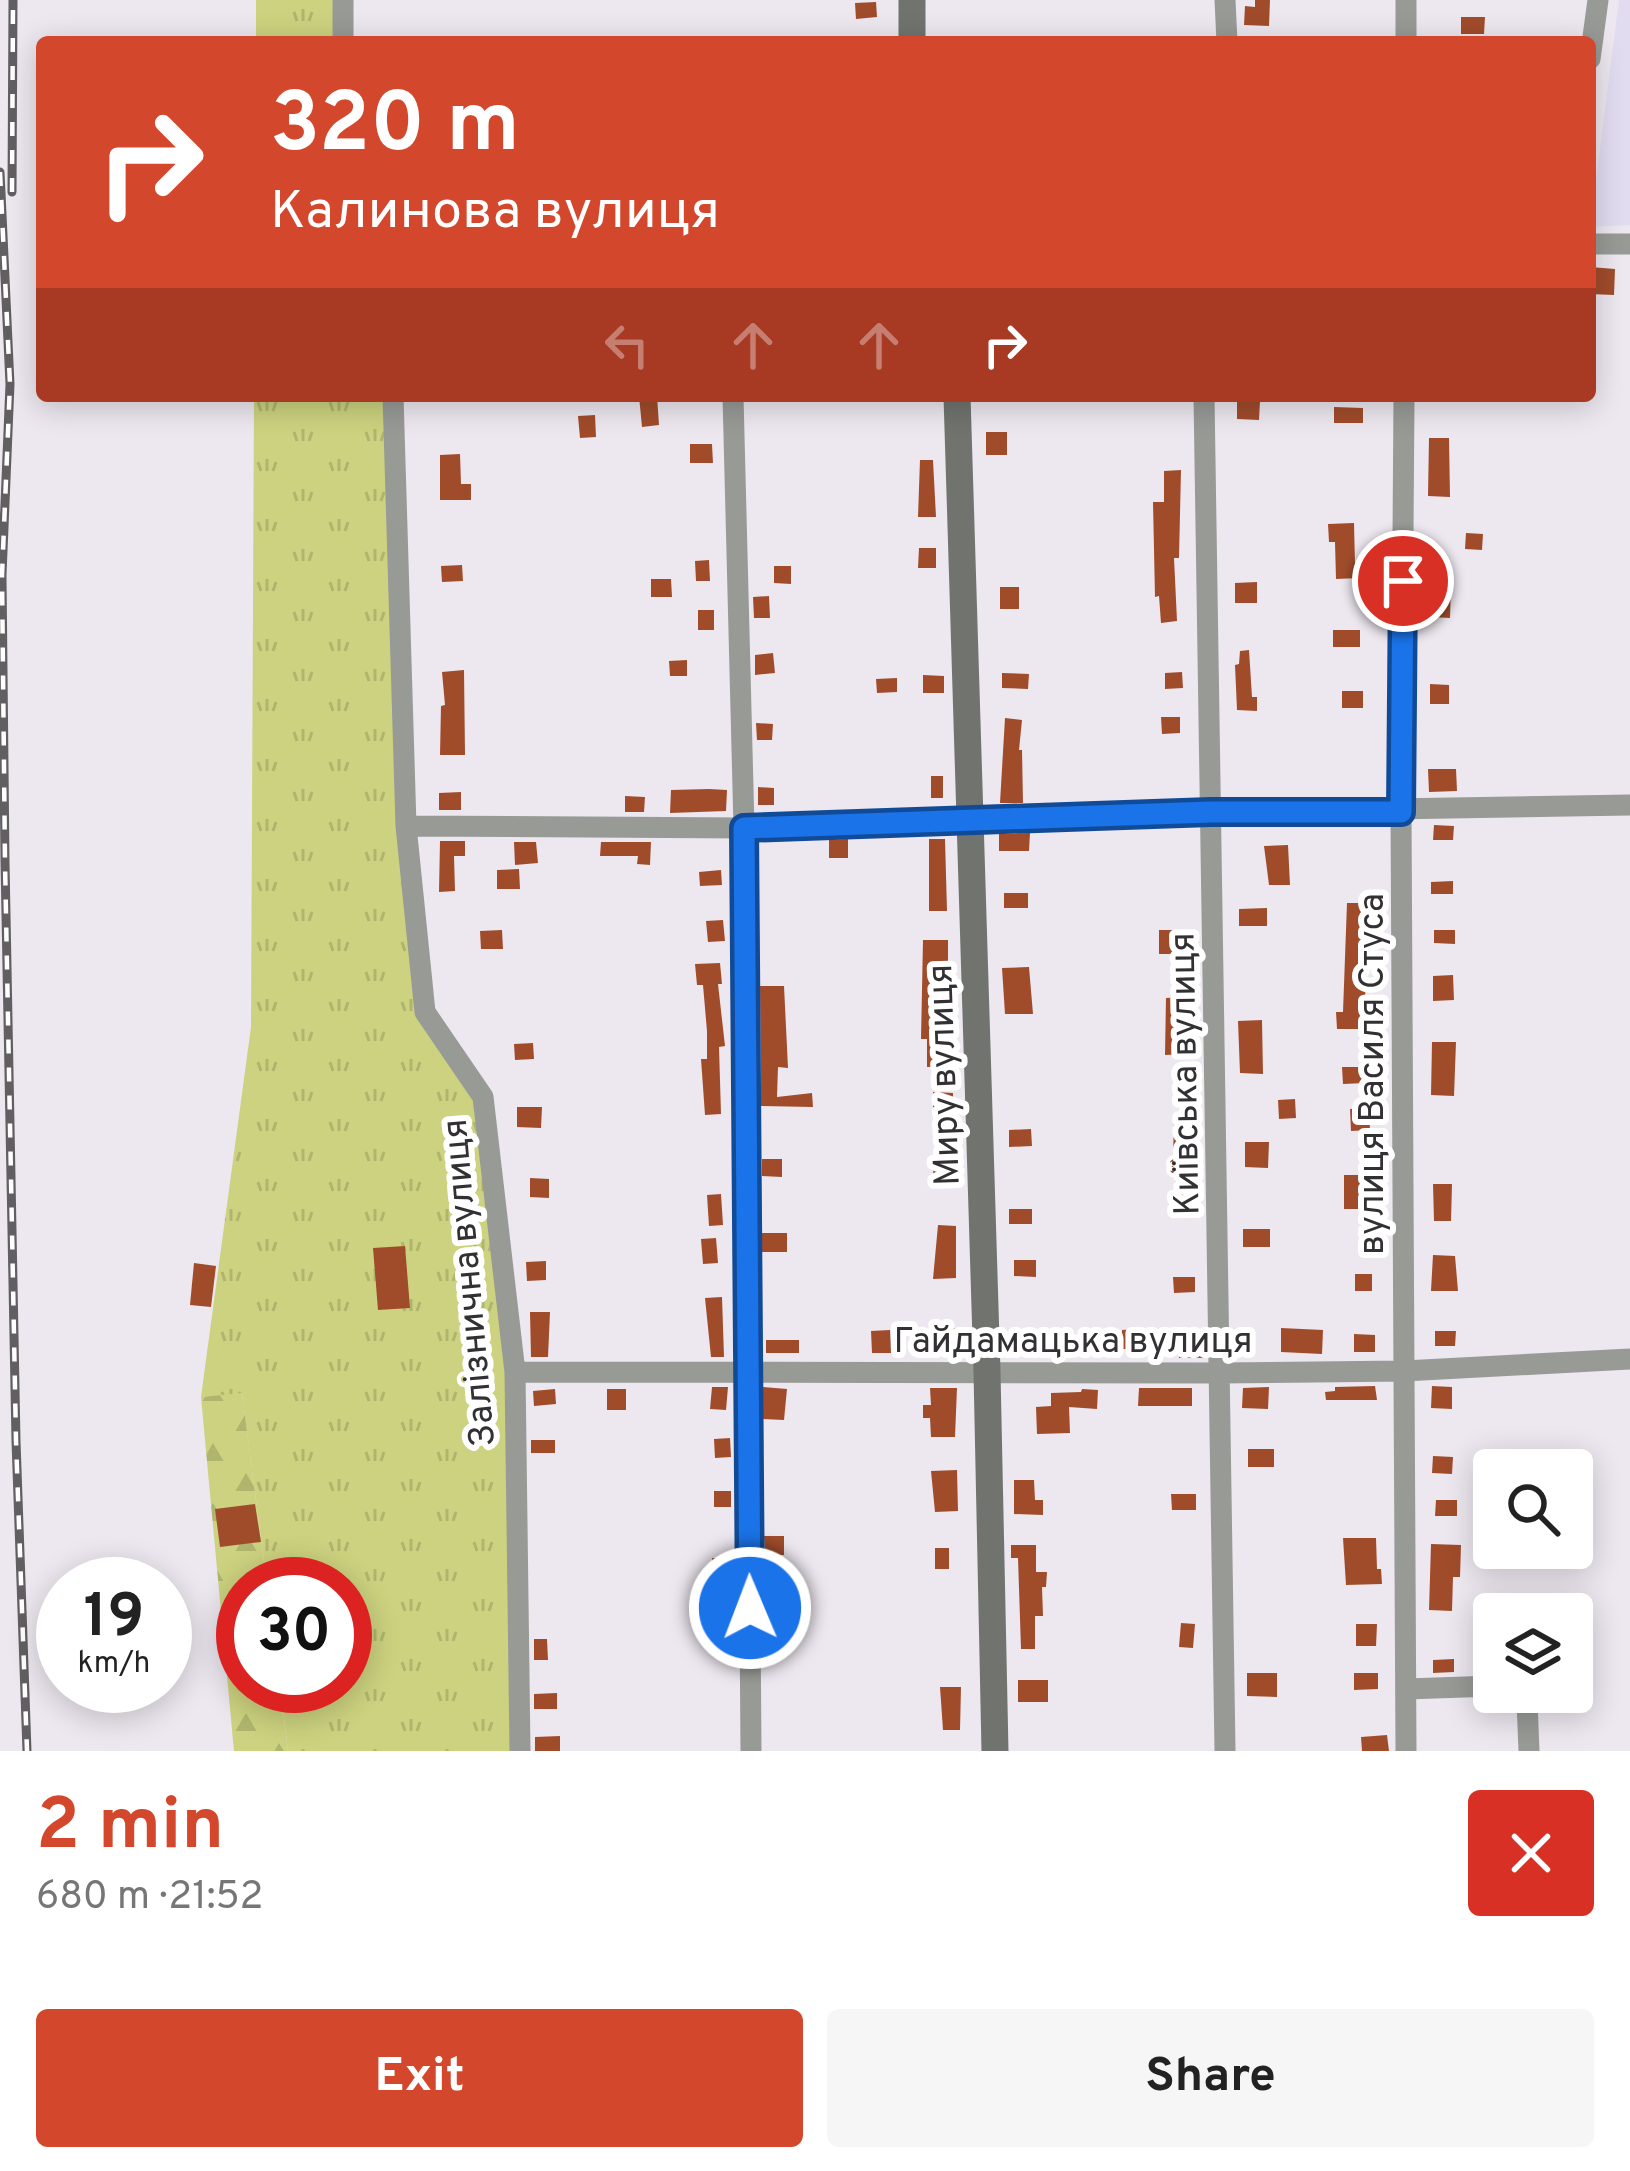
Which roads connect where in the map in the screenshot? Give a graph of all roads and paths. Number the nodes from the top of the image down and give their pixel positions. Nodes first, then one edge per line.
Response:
1 (343, 0) edge
2 (911, 0) edge
3 (1226, 0) edge
4 (1406, 0) edge
5 (1598, 0) edge
6 (343, 36) edge
7 (912, 36) edge
8 (1227, 36) edge
9 (1406, 36) edge
10 (1593, 36) edge
11 (1596, 244) edge
12 (1630, 244) edge
13 (393, 402) edge
14 (733, 402) edge
15 (956, 402) edge
16 (1204, 402) edge
17 (1404, 402) edge
18 (1630, 805) edge
19 (1211, 812) junction
20 (1401, 812) junction
21 (970, 822) junction
22 (406, 826) junction
23 (744, 828) junction
24 (1630, 1359) edge
25 (748, 1371) junction
26 (1404, 1371) junction
27 (515, 1372) junction
28 (987, 1372) junction
29 (1221, 1373) junction
30 (1473, 1687) edge
31 (1406, 1689) junction
32 (1527, 1713) edge
33 (520, 1751) edge
34 (751, 1751) edge
35 (995, 1751) edge
36 (1225, 1751) edge
37 (1406, 1751) edge
38 (1529, 1751) edge

1 - 6 street
2 - 7 main road
3 - 8 street
4 - 9 street
5 - 10 street
11 - 12 street
13 - 22 street, Залізнична вулиця
14 - 23 street
15 - 21 main road, Миру вулиця
16 - 19 street, Київська вулиця
17 - 20 street, вулиця Василя Стуса
18 - 20 street
19 - 20 street
19 - 21 street
19 - 29 street, Київська вулиця
20 - 26 street, вулиця Василя Стуса
21 - 23 street
21 - 28 main road, Миру вулиця
22 - 23 street
22 - 27 street, Залізнична вулиця
23 - 25 street
24 - 26 street, Гайдамацька вулиця
25 - 27 street, Гайдамацька вулиця
25 - 28 street, Гайдамацька вулиця
25 - 34 street
26 - 29 street, Гайдамацька вулиця
26 - 31 street, вулиця Василя Стуса
27 - 33 street, Залізнична вулиця
28 - 29 street, Гайдамацька вулиця
28 - 35 main road, Миру вулиця
29 - 36 street, Київська вулиця
30 - 31 street
31 - 37 street, вулиця Василя Стуса
32 - 38 street

